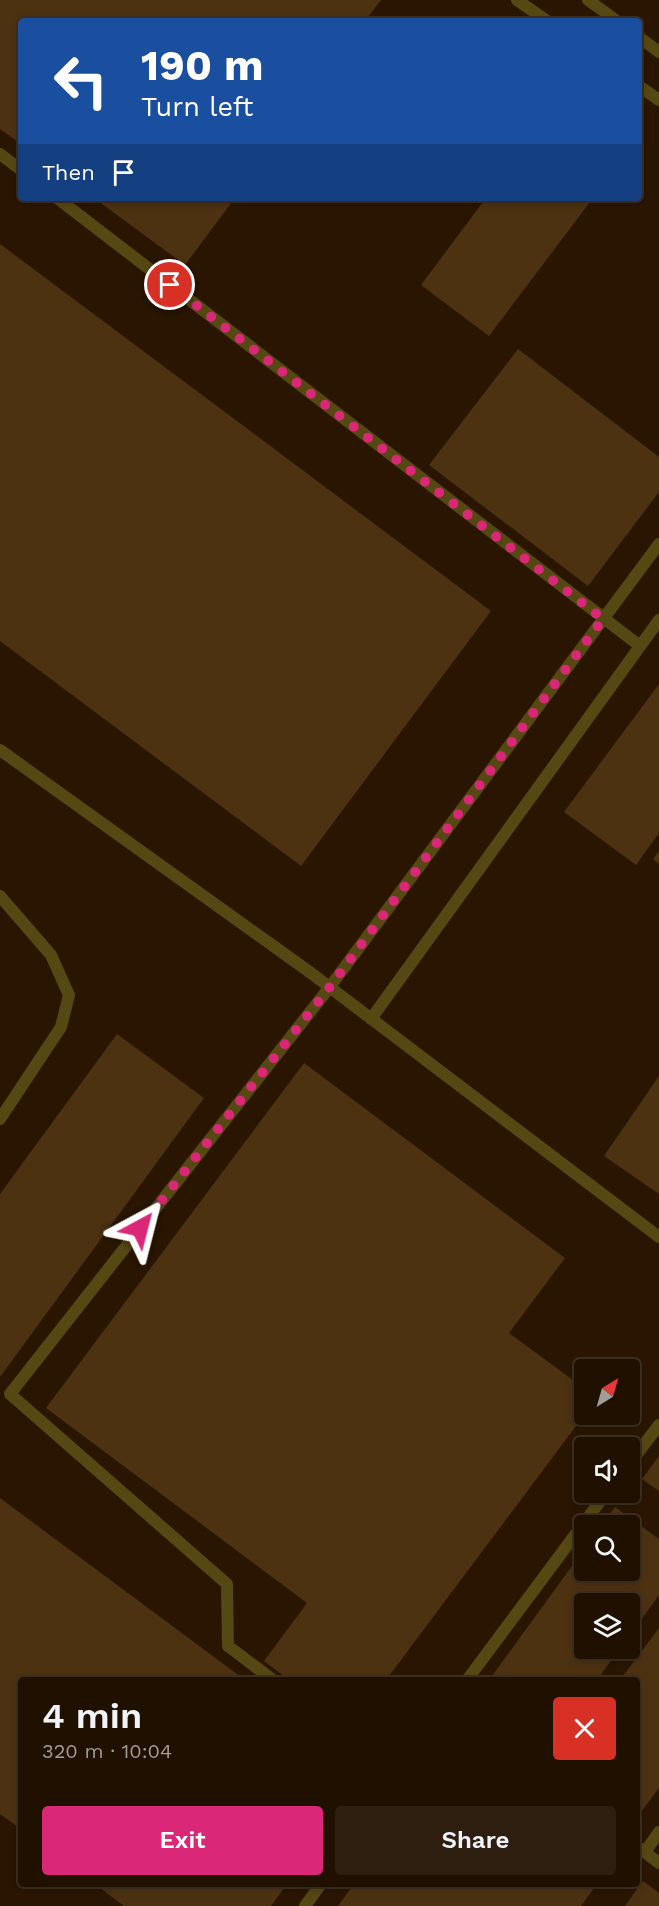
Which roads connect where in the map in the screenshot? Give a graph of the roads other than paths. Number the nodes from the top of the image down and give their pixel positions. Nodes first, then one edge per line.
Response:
1 (517, 0) edge
2 (588, 0) edge
3 (543, 18) edge
4 (612, 18) edge
5 (642, 39) edge
6 (659, 52) edge
7 (642, 88) edge
8 (659, 100) edge
9 (0, 154) edge
10 (18, 168) edge
11 (61, 201) edge
12 (659, 544) edge
13 (603, 619) junction
14 (659, 620) edge
15 (639, 646) junction
16 (0, 750) edge
17 (0, 897) edge
18 (329, 988) junction
19 (371, 1019) junction
20 (0, 1119) edge
21 (659, 1237) edge
22 (659, 1425) edge
23 (640, 1450) edge
24 (599, 1503) edge
25 (269, 1677) edge
26 (469, 1677) edge
27 (659, 1832) edge
28 (641, 1850) edge
29 (659, 1863) edge
30 (319, 1887) edge
31 (305, 1906) edge

1 - 3 lane
2 - 4 lane
5 - 6 lane
7 - 8 lane
9 - 10 lane
11 - 13 lane
12 - 13 lane
13 - 15 lane
13 - 18 lane
14 - 15 lane
15 - 19 lane
16 - 18 lane
17 - 20 lane
18 - 19 lane
18 - 25 lane
19 - 21 lane
22 - 23 lane
24 - 26 lane
27 - 28 lane
28 - 29 lane
30 - 31 lane

